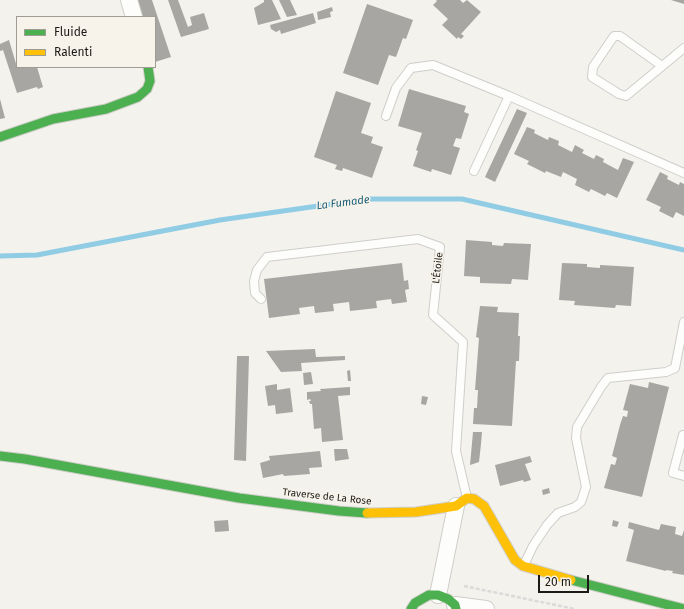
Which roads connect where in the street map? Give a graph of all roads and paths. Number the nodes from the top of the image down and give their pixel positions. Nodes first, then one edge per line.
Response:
1 (129, 0) edge
2 (134, 16) edge
3 (684, 48) edge
4 (662, 66) junction
5 (148, 68) edge
6 (509, 96) junction
7 (386, 116) dead end
8 (0, 137) edge
9 (474, 171) dead end
10 (684, 173) edge
11 (261, 299) dead end
12 (684, 322) edge
13 (684, 435) edge
14 (0, 456) edge
15 (684, 476) edge
16 (462, 502) junction
17 (524, 566) junction
18 (448, 602) edge
19 (411, 609) edge
20 (486, 609) edge
21 (575, 609) edge
22 (684, 609) edge

1 - 2 street
3 - 4 lane
4 - 4 lane
5 - 8 street
6 - 7 lane
6 - 9 lane
6 - 10 lane
11 - 16 lane, L'Étoile
12 - 17 lane
13 - 15 lane
14 - 16 street, Traverse de La Rose
16 - 17 street
16 - 18 street
17 - 22 street
18 - 19 street
18 - 20 street
18 - 21 path

